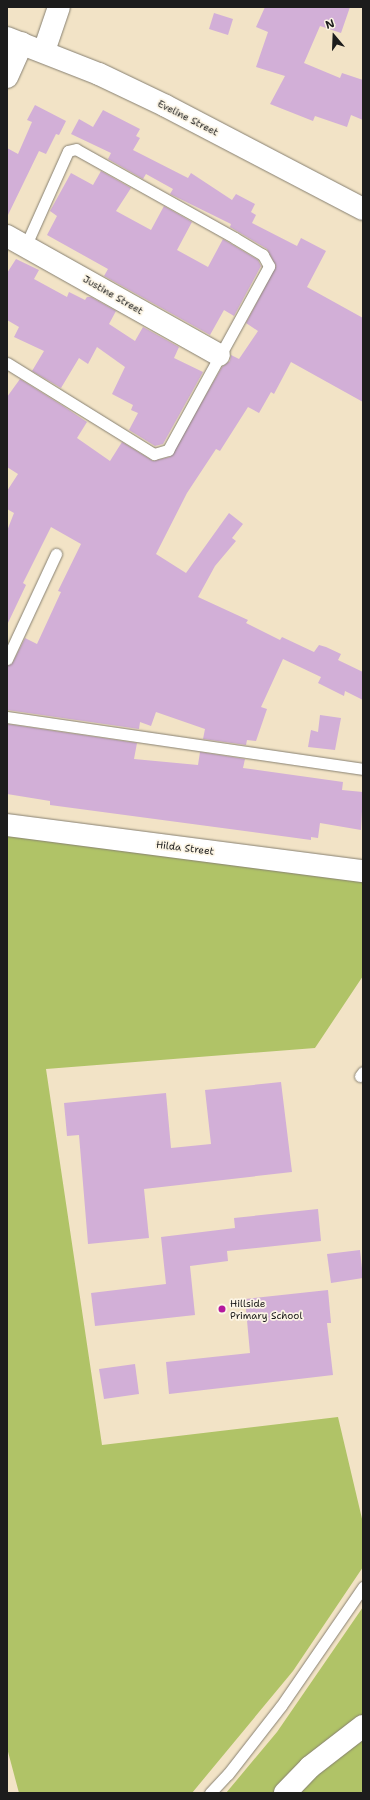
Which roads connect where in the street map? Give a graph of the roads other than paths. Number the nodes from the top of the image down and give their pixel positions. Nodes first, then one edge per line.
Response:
1 (59, 7) edge
2 (14, 40) edge
3 (44, 51) junction
4 (7, 77) edge
5 (363, 209) edge
6 (7, 236) edge
7 (26, 246) junction
8 (218, 355) junction
9 (7, 363) edge
10 (56, 554) dead end
11 (7, 659) edge
12 (7, 717) edge
13 (363, 768) edge
14 (7, 825) edge
15 (363, 871) edge
16 (363, 1587) edge
17 (363, 1726) edge
18 (210, 1793) edge
19 (285, 1793) edge

1 - 3 street
2 - 3 street, Eveline Street
2 - 4 street
3 - 5 street, Eveline Street
6 - 7 street, Justine Street
7 - 8 street, Justine Street
7 - 8 lane
8 - 9 lane
10 - 11 lane
12 - 13 lane
14 - 15 street, Hilda Street
16 - 18 lane
17 - 19 street

